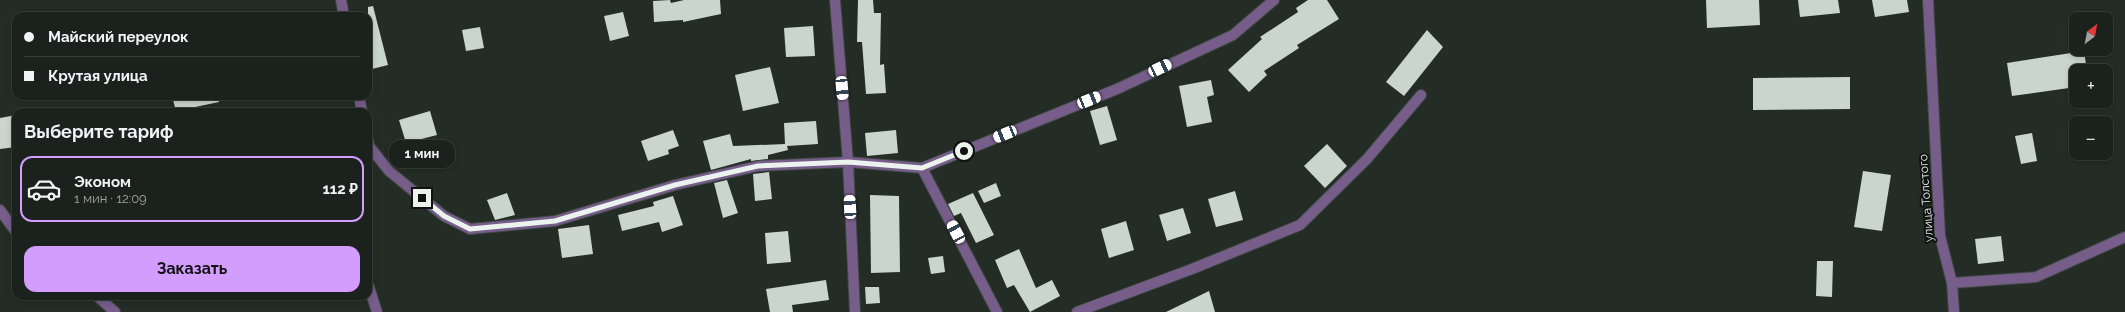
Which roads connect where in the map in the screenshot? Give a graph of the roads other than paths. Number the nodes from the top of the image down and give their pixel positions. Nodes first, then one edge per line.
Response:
1 (341, 0) edge
2 (835, 0) edge
3 (1274, 0) edge
4 (1928, 0) edge
5 (343, 12) edge
6 (1422, 95) dead end
7 (372, 152) edge
8 (848, 162) junction
9 (922, 168) junction
10 (0, 210) edge
11 (12, 226) edge
12 (2125, 237) edge
13 (1952, 283) junction
14 (372, 296) edge
15 (102, 300) edge
16 (115, 312) edge
17 (377, 312) edge
18 (855, 312) edge
19 (997, 312) edge
20 (1077, 312) edge
21 (1954, 312) edge

1 - 5 street
2 - 8 street
3 - 9 street
4 - 13 street, улица Толстого
6 - 20 street
7 - 8 street
8 - 9 street
8 - 18 street
9 - 19 street
10 - 11 street
12 - 13 street
13 - 21 street, улица Толстого
14 - 17 street
15 - 16 street

